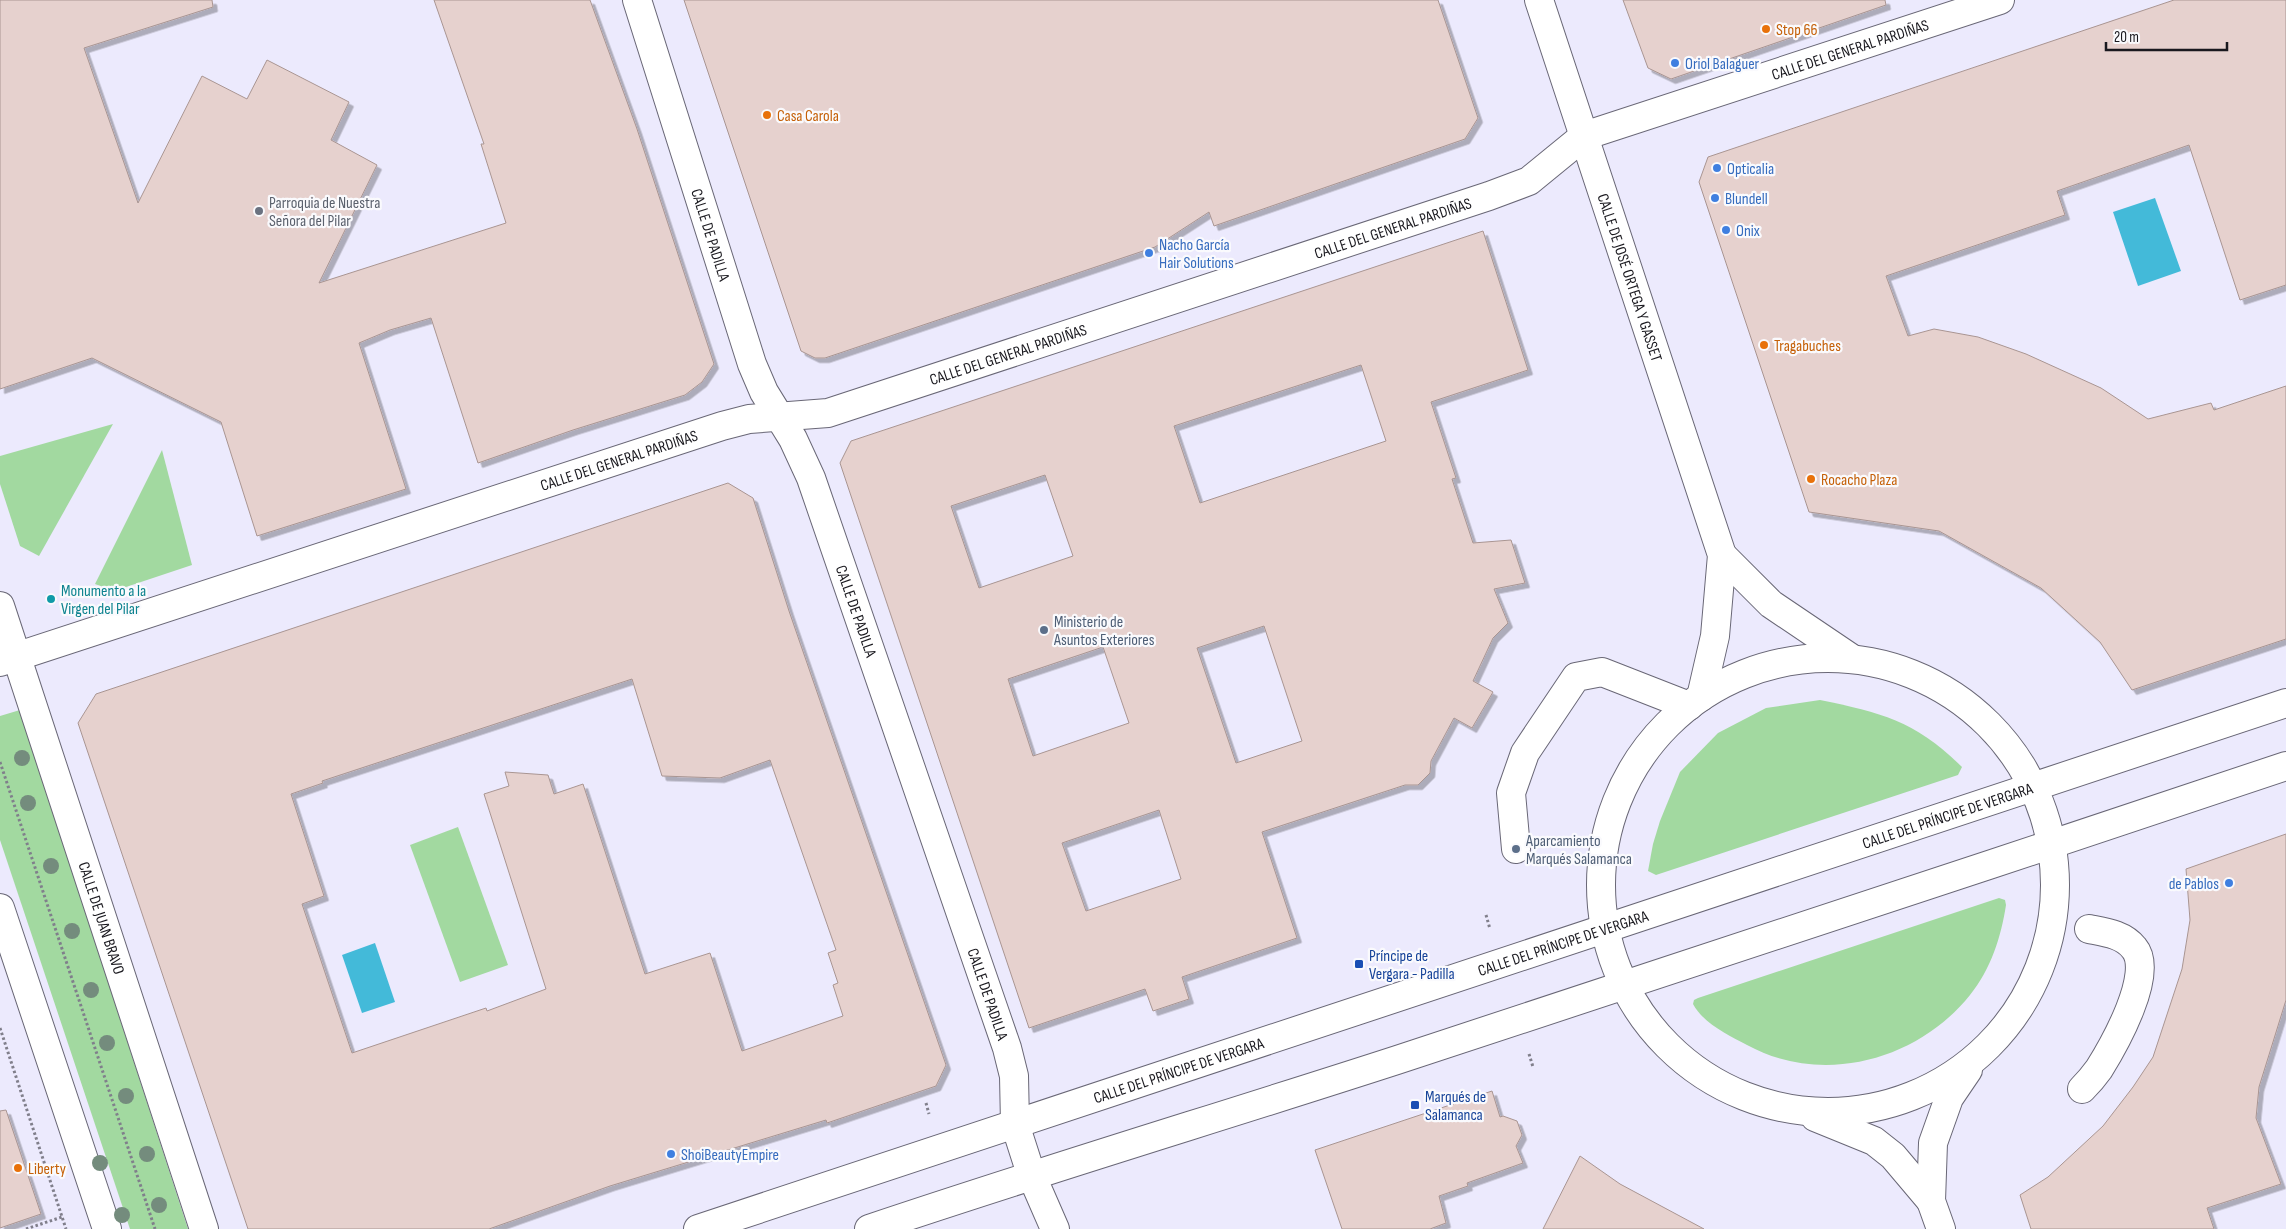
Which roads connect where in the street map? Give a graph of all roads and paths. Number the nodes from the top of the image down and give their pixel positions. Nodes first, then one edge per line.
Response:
1 (637, 0) edge
2 (1539, 0) edge
3 (2000, 0) edge
4 (1584, 136) junction
5 (779, 417) junction
6 (1722, 555) junction
7 (0, 606) edge
8 (1851, 658) junction
9 (9, 660) edge
10 (1695, 701) junction
11 (2286, 704) edge
12 (0, 762) edge
13 (2286, 766) edge
14 (2033, 787) junction
15 (2051, 846) junction
16 (1516, 849) dead end
17 (0, 908) edge
18 (1606, 929) junction
19 (2089, 929) dead end
20 (1625, 985) junction
21 (0, 1028) edge
22 (1974, 1060) junction
23 (2082, 1089) dead end
24 (1802, 1111) junction
25 (1015, 1124) junction
26 (1031, 1174) junction
27 (1931, 1201) junction
28 (62, 1217) junction
29 (26, 1229) edge
30 (66, 1229) edge
31 (108, 1229) edge
32 (155, 1229) edge
33 (204, 1229) edge
34 (698, 1229) edge
35 (869, 1229) edge
36 (1055, 1229) edge
37 (1941, 1229) edge

1 - 5 street, CALLE DE PADILLA
2 - 4 street, CALLE DE JOSÉ ORTEGA Y GASSET
3 - 4 street, CALLE DEL GENERAL PARDIÑAS
4 - 5 street, CALLE DEL GENERAL PARDIÑAS
4 - 6 street, CALLE DE JOSÉ ORTEGA Y GASSET
5 - 9 street, CALLE DEL GENERAL PARDIÑAS
5 - 25 street, CALLE DE PADILLA
6 - 8 street, CALLE DE JOSÉ ORTEGA Y GASSET
6 - 10 street, CALLE DE JOSÉ ORTEGA Y GASSET
7 - 9 street, CALLE DE JUAN BRAVO
8 - 10 street
8 - 14 street
9 - 33 street, CALLE DE JUAN BRAVO
10 - 16 street
10 - 18 street
11 - 14 street, CALLE DEL PRÍNCIPE DE VERGARA
12 - 32 path
13 - 15 street
14 - 15 street
14 - 18 street, CALLE DEL PRÍNCIPE DE VERGARA
15 - 20 street
15 - 22 street
17 - 31 street
18 - 20 street
18 - 25 street, CALLE DEL PRÍNCIPE DE VERGARA
19 - 23 street
20 - 24 street
20 - 26 street
21 - 28 path
22 - 24 street
22 - 27 street
24 - 27 street
25 - 26 street, CALLE DE PADILLA
25 - 34 street, CALLE DEL PRÍNCIPE DE VERGARA
26 - 35 street
26 - 36 street, CALLE DE PADILLA
27 - 37 street
28 - 29 path
28 - 30 path

